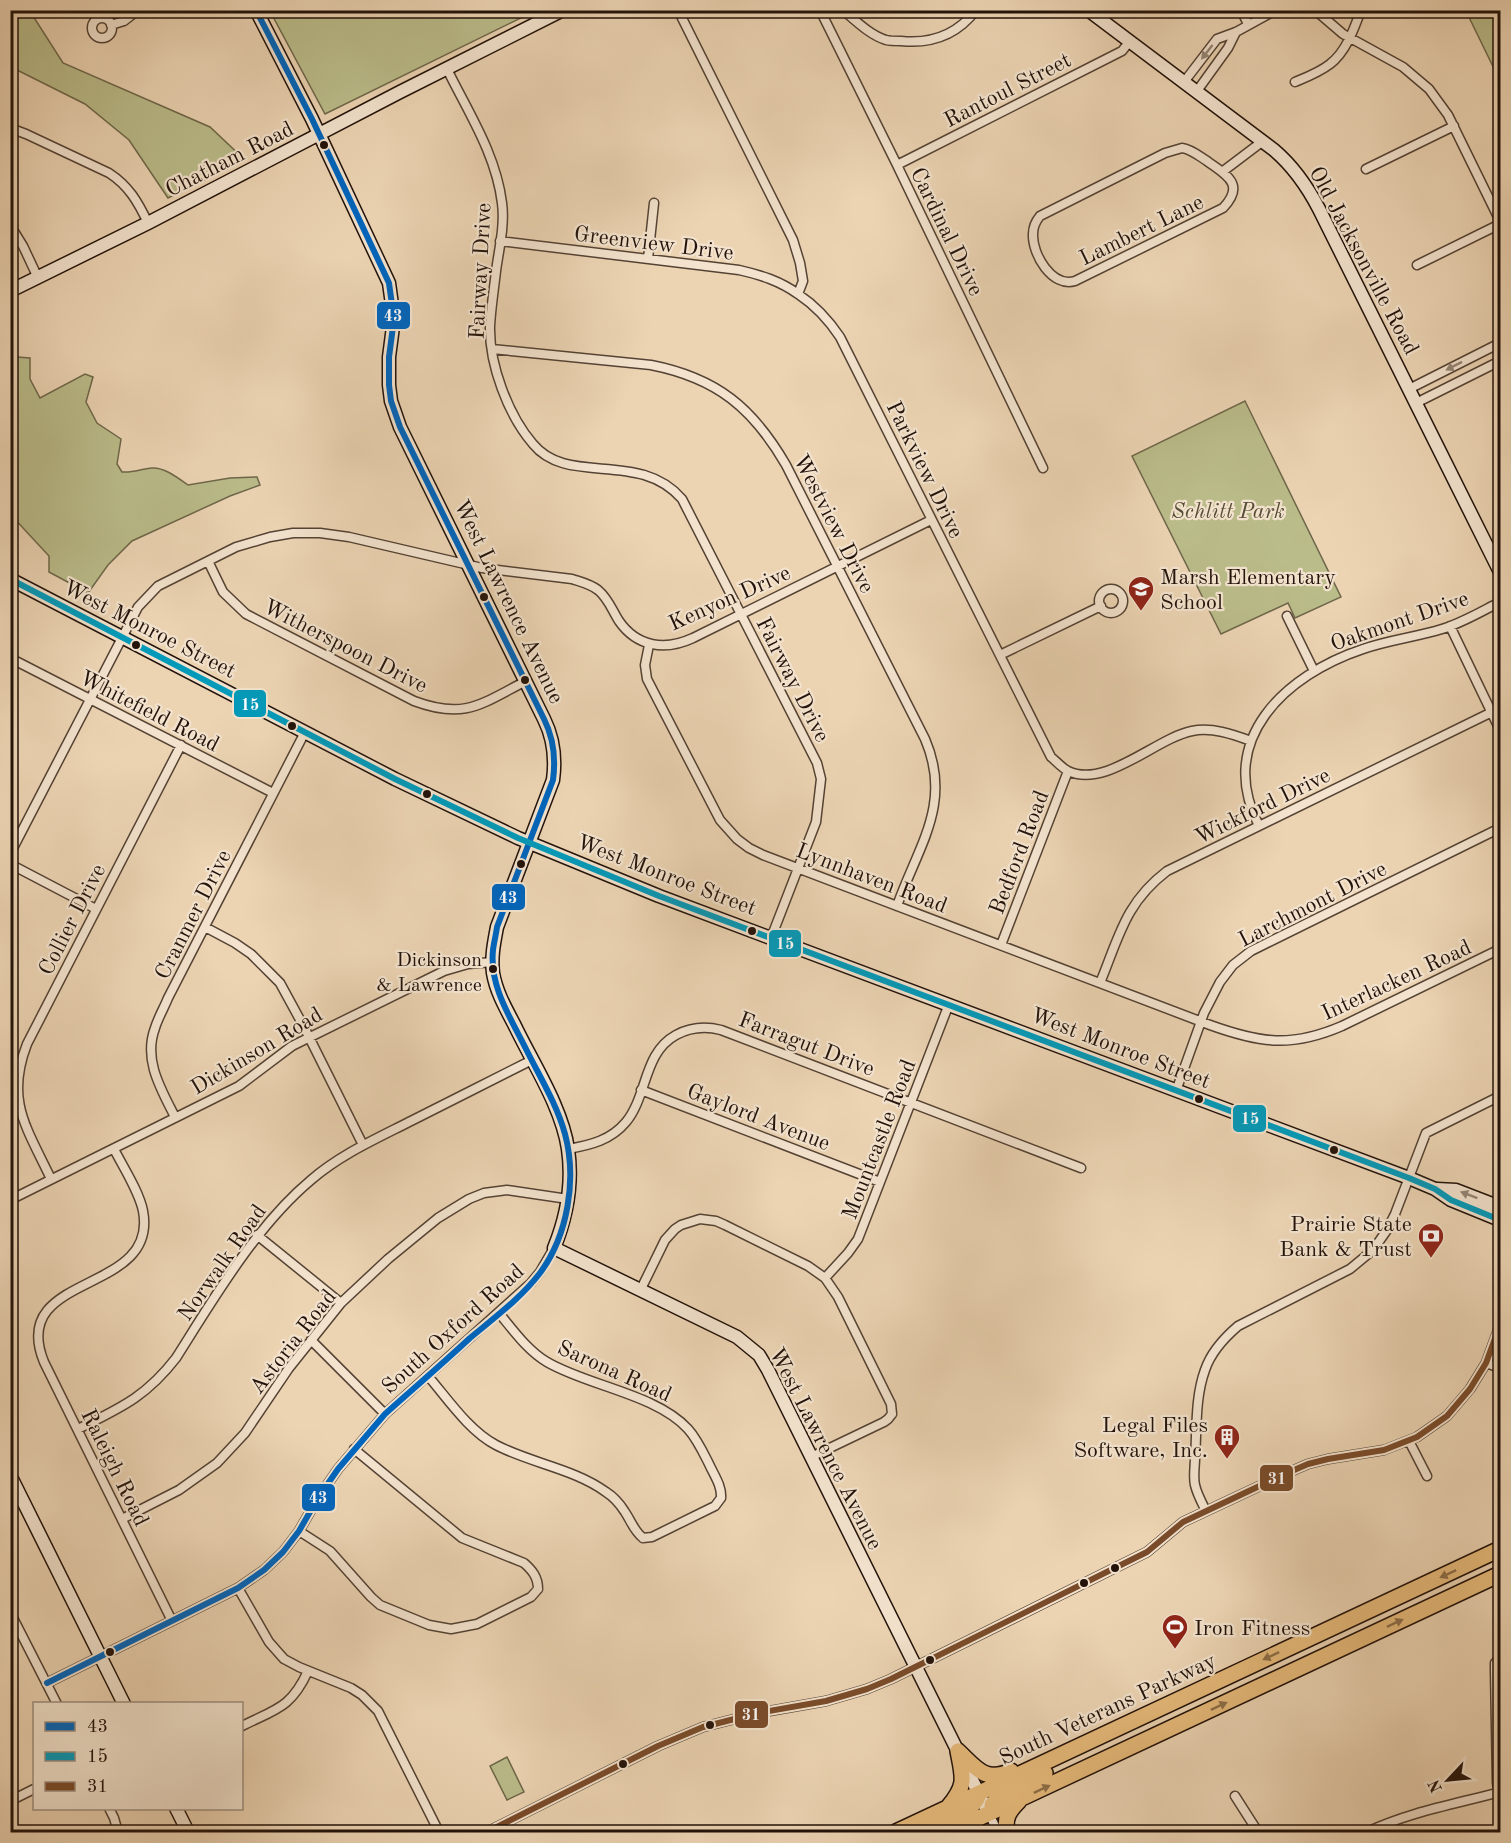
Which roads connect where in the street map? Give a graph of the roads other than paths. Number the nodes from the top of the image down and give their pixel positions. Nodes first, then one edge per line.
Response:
1 (138, 10) edge
2 (256, 10) edge
3 (563, 10) edge
4 (678, 10) edge
5 (820, 10) edge
6 (843, 10) edge
7 (976, 10) edge
8 (1088, 10) edge
9 (1241, 10) edge
10 (1276, 10) edge
11 (1315, 10) edge
12 (1361, 10) edge
13 (1248, 24) junction
14 (111, 25) dead end
15 (1236, 32) junction
16 (1350, 38) junction
17 (1130, 41) junction
18 (447, 69) junction
19 (1184, 82) junction
20 (1296, 82) dead end
21 (1197, 91) junction
22 (1454, 126) junction
23 (10, 128) edge
24 (319, 134) junction
25 (1263, 141) junction
26 (897, 165) junction
27 (1366, 169) dead end
28 (1222, 172) junction
29 (654, 203) dead end
30 (1500, 222) edge
31 (148, 223) junction
32 (10, 225) edge
33 (500, 241) junction
34 (648, 259) junction
35 (1418, 266) dead end
36 (38, 278) junction
37 (10, 291) edge
38 (798, 294) junction
39 (1500, 343) edge
40 (492, 349) junction
41 (1478, 354) junction
42 (1500, 361) edge
43 (1485, 369) junction
44 (1408, 389) junction
45 (1416, 403) junction
46 (1043, 468) dead end
47 (932, 520) junction
48 (208, 561) junction
49 (469, 565) junction
50 (837, 567) junction
51 (1500, 572) edge
52 (10, 579) edge
53 (1500, 602) edge
54 (1101, 606) dead end
55 (741, 615) junction
56 (1287, 616) dead end
57 (1450, 626) junction
58 (122, 636) junction
59 (649, 645) junction
60 (1000, 655) junction
61 (10, 658) edge
62 (1314, 671) junction
63 (526, 681) junction
64 (90, 699) junction
65 (1492, 712) junction
66 (1500, 730) edge
67 (305, 732) junction
68 (1251, 741) junction
69 (181, 746) junction
70 (1068, 771) junction
71 (273, 793) junction
72 (1259, 826) junction
73 (1500, 828) edge
74 (530, 842) junction
75 (10, 854) edge
76 (10, 864) edge
77 (798, 868) junction
78 (897, 906) junction
79 (96, 909) junction
80 (205, 927) junction
81 (771, 938) junction
82 (1001, 945) junction
83 (1500, 949) edge
84 (493, 962) junction
85 (1100, 983) junction
86 (949, 1004) junction
87 (1202, 1022) junction
88 (309, 1037) junction
89 (532, 1060) junction
90 (641, 1090) junction
91 (1176, 1091) junction
92 (1500, 1096) edge
93 (911, 1102) junction
94 (175, 1118) junction
95 (363, 1145) junction
96 (114, 1149) junction
97 (568, 1149) junction
98 (1081, 1168) dead end
99 (1409, 1178) junction
100 (51, 1179) junction
101 (880, 1182) junction
102 (1436, 1189) junction
103 (568, 1199) junction
104 (10, 1200) edge
105 (1500, 1207) edge
106 (1500, 1220) edge
107 (257, 1235) junction
108 (554, 1248) junction
109 (825, 1278) junction
110 (641, 1289) junction
111 (341, 1303) junction
112 (499, 1313) junction
113 (1500, 1325) edge
114 (310, 1340) junction
115 (1486, 1363) junction
116 (1500, 1368) edge
117 (428, 1376) junction
118 (385, 1414) junction
119 (78, 1429) junction
120 (1409, 1441) junction
121 (354, 1449) junction
122 (811, 1457) junction
123 (10, 1475) edge
124 (1427, 1476) dead end
125 (22, 1499) junction
126 (10, 1505) edge
127 (1206, 1511) junction
128 (122, 1519) junction
129 (300, 1531) junction
130 (1500, 1549) edge
131 (1500, 1574) edge
132 (238, 1588) junction
133 (10, 1612) edge
134 (172, 1621) junction
135 (101, 1656) junction
136 (1499, 1659) edge
137 (915, 1667) junction
138 (308, 1671) junction
139 (47, 1683) junction
140 (56, 1702) edge
141 (123, 1702) edge
142 (1164, 1706) junction
143 (243, 1725) edge
144 (1102, 1735) junction
145 (958, 1751) junction
146 (33, 1790) edge
147 (1499, 1792) edge
148 (979, 1793) junction
149 (1235, 1796) dead end
150 (1021, 1798) junction
151 (10, 1801) edge
152 (1500, 1806) edge
153 (948, 1808) junction
154 (110, 1810) edge
155 (176, 1810) edge
156 (989, 1814) junction
157 (118, 1833) edge
158 (188, 1833) edge
159 (439, 1833) edge
160 (487, 1833) edge
161 (896, 1833) edge
162 (926, 1833) edge
163 (949, 1833) edge
164 (964, 1833) edge
165 (980, 1833) edge
166 (998, 1833) edge
167 (1007, 1833) edge
168 (1258, 1833) edge
169 (1367, 1833) edge

1 - 14 street
2 - 24 street, West Lawrence Avenue
3 - 18 street, Chatham Road
4 - 38 street
5 - 26 street, Cardinal Drive
6 - 7 street
8 - 17 street, Old Jacksonville Road
9 - 13 street
10 - 13 street
11 - 16 street
12 - 16 street
13 - 15 street
15 -> 19 street
15 - 21 street
16 - 20 street
16 - 22 street
17 - 19 street, Old Jacksonville Road
17 - 26 street, Rantoul Street
18 - 24 street, Chatham Road
18 - 33 street, Fairway Drive
19 - 21 street, Old Jacksonville Road
21 - 25 street, Old Jacksonville Road
22 - 27 street
22 - 30 street
23 - 31 street
24 - 31 street, Chatham Road
24 - 49 street, West Lawrence Avenue
25 - 28 street, Lambert Lane
25 - 44 street, Old Jacksonville Road
26 - 46 street, Cardinal Drive
28 - 28 street, Lambert Lane
29 - 34 street
30 - 35 street
31 - 36 street, Chatham Road
32 - 36 street
33 - 34 street, Greenview Drive
33 - 40 street, Fairway Drive
34 - 38 street, Greenview Drive
36 - 37 street, Chatham Road
38 - 47 street, Parkview Drive
39 - 41 street
40 - 50 street, Westview Drive
40 - 55 street, Fairway Drive
41 - 43 street
41 -> 44 street
42 - 43 street
43 - 45 street
44 - 45 street, Old Jacksonville Road
45 - 51 street, Old Jacksonville Road
47 - 50 street, Kenyon Drive
47 - 60 street, Parkview Drive
48 - 49 street, Kenyon Drive
48 - 58 street, Kenyon Drive
48 - 63 street, Witherspoon Drive
49 - 59 street, Kenyon Drive
49 - 63 street, West Lawrence Avenue
50 - 55 street, Kenyon Drive
50 - 78 street, Westview Drive
52 - 58 street, West Monroe Street
53 - 57 street, Oakmont Drive
54 - 60 street
55 - 59 street, Kenyon Drive
55 - 77 street, Fairway Drive
56 - 62 street
57 - 62 street, Oakmont Drive
57 - 65 street
58 - 64 street, Kenyon Drive
58 - 67 street, West Monroe Street
59 - 77 street, Lynnhaven Road
60 - 70 street, Parkview Drive
61 - 64 street, Whitefield Road
62 - 68 street, Oakmont Drive
63 - 74 street, West Lawrence Avenue
64 - 69 street, Whitefield Road
64 - 75 street, Kenyon Drive
65 - 66 street
65 - 72 street, Wickford Drive
67 - 71 street, Cranmer Drive
67 - 74 street, West Monroe Street
68 - 70 street
68 - 72 street, Oakmont Drive
69 - 71 street, Whitefield Road
69 - 79 street, Collier Drive
70 - 82 street, Bedford Road
71 - 80 street, Cranmer Drive
72 - 85 street, Wickford Drive
73 - 87 street, Larchmont Drive
74 - 81 street, West Monroe Street
74 - 84 street, West Lawrence Avenue
76 - 79 street
77 - 78 street, Lynnhaven Road
77 - 81 street, Fairway Drive
78 - 82 street, Lynnhaven Road
79 - 100 street, Collier Drive
80 - 88 street
80 - 94 street, Cranmer Drive
81 - 86 street, West Monroe Street
82 - 85 street, Lynnhaven Road
83 - 87 street, Interlacken Road
84 - 88 street, Dickinson Road
84 - 89 street, West Lawrence Avenue
85 - 87 street, Lynnhaven Road
86 - 91 street, West Monroe Street
86 - 93 street, Mountcastle Road
87 - 91 street, Larchmont Drive
88 - 94 street, Dickinson Road
88 - 95 street
89 - 95 street, Norwalk Road
89 - 97 street, West Lawrence Avenue
90 - 93 street, Farragut Drive
90 - 97 street, Farragut Drive
90 - 101 street, Gaylord Avenue
91 - 99 street, West Monroe Street
92 - 99 street
93 - 98 street, Farragut Drive
93 - 101 street, Mountcastle Road
94 - 96 street, Dickinson Road
95 - 107 street, Norwalk Road
96 - 100 street, Dickinson Road
96 - 119 street, Raleigh Road
97 - 103 street, West Lawrence Avenue
99 - 102 street, West Monroe Street
99 - 127 street
100 - 104 street, Dickinson Road
101 - 109 street, Mountcastle Road
105 -> 102 street, West Monroe Street
102 - 106 street, West Monroe Street
103 - 108 street, West Lawrence Avenue
103 - 111 street, Astoria Road
107 - 111 street
107 - 119 street, Norwalk Road
108 - 110 street, West Lawrence Avenue
108 - 112 street, South Oxford Road
109 - 110 street
109 - 122 street
110 - 122 street, West Lawrence Avenue
111 - 114 street, Astoria Road
112 - 117 street, South Oxford Road
112 - 117 street, Sarona Road
113 - 115 street
114 - 118 street
114 - 128 street, Astoria Road
115 - 116 street
115 - 120 street
117 - 118 street, South Oxford Road
118 - 121 street, South Oxford Road
119 - 128 street, Raleigh Road
120 - 124 street
120 - 127 street
121 - 129 street, South Oxford Road
121 - 129 street
122 - 137 street, West Lawrence Avenue
123 - 125 street
125 - 126 street
125 - 135 street
127 - 137 street
128 - 134 street, Raleigh Road
129 - 132 street, South Oxford Road
130 -> 142 highway, South Veterans Parkway
150 -> 131 highway, South Veterans Parkway
132 - 134 street, South Oxford Road
132 - 138 street
133 - 139 street
134 - 135 street, South Oxford Road
135 - 139 street, South Oxford Road
135 - 141 street
136 - 147 street
137 - 145 street, West Lawrence Avenue
137 - 160 street
138 - 143 street
138 - 159 street
139 - 140 street
142 - 144 highway, South Veterans Parkway
142 - 156 highway
144 - 145 highway
144 - 148 highway, South Veterans Parkway
145 - 148 street, West Lawrence Avenue
145 - 153 highway
146 - 151 street
147 - 152 street
147 - 169 street
148 - 153 highway, South Veterans Parkway
148 - 156 street, West Lawrence Avenue
148 - 162 highway
149 - 168 street
150 - 156 highway, South Veterans Parkway
150 - 167 highway
153 - 161 highway, South Veterans Parkway
154 - 157 street
155 - 158 street
156 - 163 highway, South Veterans Parkway
156 - 166 street, West Lawrence Avenue
164 - 165 highway

